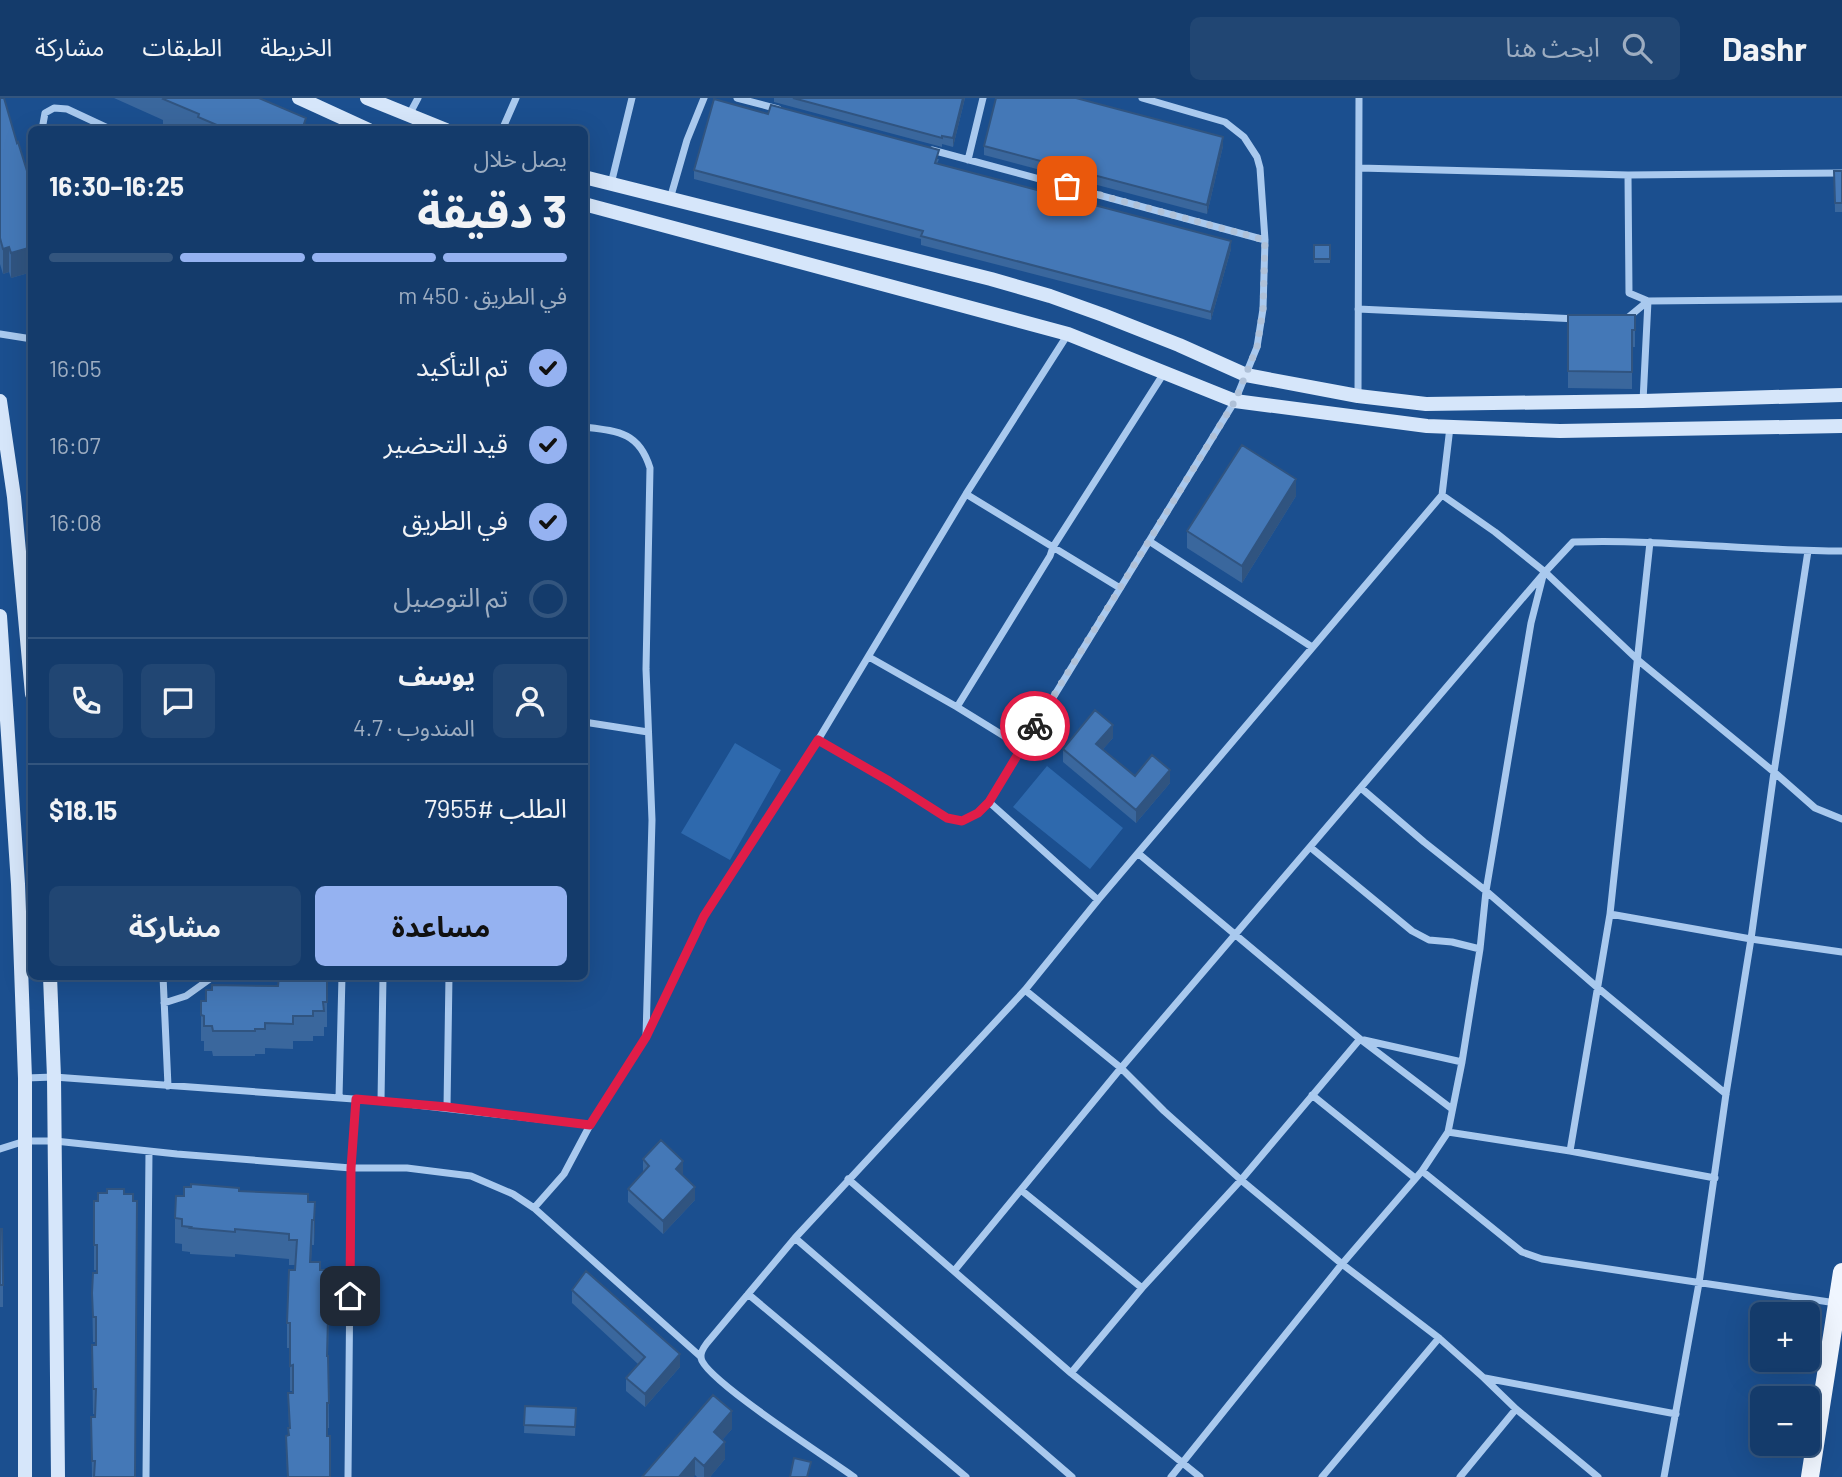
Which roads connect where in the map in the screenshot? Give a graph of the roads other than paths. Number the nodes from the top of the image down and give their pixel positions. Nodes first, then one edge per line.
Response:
1 (299, 98) edge
2 (367, 98) edge
3 (418, 98) edge
4 (516, 98) edge
5 (632, 98) edge
6 (704, 98) edge
7 (737, 98) edge
8 (983, 98) edge
9 (1142, 98) edge
10 (1359, 98) edge
11 (788, 112) edge
12 (409, 115) junction
13 (350, 125) edge
14 (43, 126) edge
15 (103, 126) edge
16 (436, 126) edge
17 (504, 126) edge
18 (929, 149) edge
19 (968, 160) junction
20 (1359, 168) junction
21 (1842, 173) edge
22 (1628, 174) junction
23 (588, 178) edge
24 (611, 184) junction
25 (670, 199) junction
26 (588, 205) edge
27 (1265, 240) junction
28 (1842, 299) edge
29 (1648, 301) junction
30 (1358, 309) junction
31 (1586, 319) edge
32 (1612, 320) edge
33 (0, 334) edge
34 (1068, 334) junction
35 (28, 338) edge
36 (1164, 373) junction
37 (1246, 375) junction
38 (1842, 395) edge
39 (1358, 396) junction
40 (0, 401) edge
41 (1235, 401) junction
42 (1643, 401) junction
43 (1842, 426) edge
44 (588, 427) edge
45 (1450, 427) junction
46 (966, 494) junction
47 (1442, 495) junction
48 (1149, 541) junction
49 (1650, 542) junction
50 (1053, 547) junction
51 (1808, 551) junction
52 (1842, 551) edge
53 (1545, 572) junction
54 (1120, 588) junction
55 (0, 615) edge
56 (28, 634) edge
57 (1312, 647) junction
58 (869, 657) junction
59 (1639, 661) junction
60 (957, 707) junction
61 (588, 723) edge
62 (648, 732) junction
63 (818, 740) junction
64 (1022, 747) junction
65 (1774, 772) junction
66 (1361, 788) junction
67 (989, 802) junction
68 (1842, 819) edge
69 (1310, 847) junction
70 (1139, 853) junction
71 (1486, 891) junction
72 (1098, 900) junction
73 (1610, 914) junction
74 (1235, 935) junction
75 (1751, 939) junction
76 (1480, 949) junction
77 (1842, 952) edge
78 (50, 980) edge
79 (163, 980) edge
80 (208, 980) edge
81 (342, 980) edge
82 (383, 980) edge
83 (449, 980) edge
84 (1598, 988) junction
85 (1025, 990) junction
86 (164, 1003) junction
87 (646, 1037) junction
88 (1360, 1039) junction
89 (1462, 1062) junction
90 (1121, 1068) junction
91 (25, 1077) junction
92 (54, 1077) junction
93 (168, 1086) junction
94 (1312, 1094) junction
95 (1726, 1094) junction
96 (339, 1098) junction
97 (356, 1099) junction
98 (381, 1101) junction
99 (447, 1107) junction
100 (1452, 1109) junction
101 (590, 1125) junction
102 (1448, 1132) junction
103 (25, 1141) junction
104 (55, 1141) junction
105 (0, 1149) edge
106 (149, 1151) junction
107 (1570, 1151) junction
108 (351, 1168) junction
109 (1422, 1171) junction
110 (848, 1178) junction
111 (1415, 1178) junction
112 (1715, 1178) junction
113 (1241, 1181) junction
114 (1021, 1190) junction
115 (534, 1208) junction
116 (795, 1238) junction
117 (1342, 1264) junction
118 (954, 1271) junction
119 (1842, 1272) edge
120 (1699, 1283) junction
121 (1142, 1288) junction
122 (748, 1294) junction
123 (1837, 1303) junction
124 (1439, 1338) junction
125 (701, 1357) junction
126 (1070, 1373) junction
127 (1484, 1378) junction
128 (1516, 1409) junction
129 (1676, 1414) junction
130 (1182, 1462) junction
131 (25, 1477) edge
132 (58, 1477) edge
133 (146, 1477) edge
134 (348, 1477) edge
135 (854, 1477) edge
136 (966, 1477) edge
137 (1072, 1477) edge
138 (1171, 1477) edge
139 (1200, 1477) edge
140 (1322, 1477) edge
141 (1460, 1477) edge
142 (1598, 1477) edge
143 (1664, 1477) edge
144 (1810, 1477) edge

1 - 13 main road
2 - 12 main road
3 - 12 street
4 - 17 street
5 - 24 street
6 - 25 street
7 - 11 street
8 - 19 street
9 - 27 street
10 - 20 street
12 - 16 main road
14 - 15 street
18 - 19 street
19 - 27 street
20 - 22 street
20 - 30 street
21 - 22 street
22 - 29 street
23 - 24 main road
24 - 25 main road
25 - 37 main road
26 - 34 main road
27 - 37 street
28 - 29 street
29 - 32 street
29 - 42 street
30 - 31 street
30 - 39 street
33 - 35 street
34 - 36 main road
34 - 46 street
36 - 41 main road
36 - 50 street
37 - 39 main road
37 - 41 street
38 - 42 main road
39 - 42 main road
40 - 56 main road
41 - 45 main road
41 - 48 street
43 - 45 main road
44 - 62 street
45 - 47 street
46 - 50 street
46 - 58 street
47 - 53 street
47 - 57 street
48 - 54 street
48 - 57 street
49 - 51 street
49 - 53 street
49 - 59 street
50 - 54 street
50 - 60 street
51 - 52 street
51 - 65 street
53 - 59 street
53 - 66 street
53 - 71 street
54 - 64 street
55 - 91 main road
57 - 70 street
58 - 60 street
58 - 63 street
59 - 65 street
59 - 73 street
60 - 64 street
61 - 62 street
62 - 87 street
63 - 67 street
63 - 87 street
64 - 67 street
65 - 68 street
65 - 75 street
66 - 69 street
66 - 71 street
67 - 72 street
69 - 74 street
69 - 76 street
70 - 72 street
70 - 74 street
71 - 76 street
71 - 84 street
72 - 85 street
73 - 75 street
73 - 84 street
74 - 88 street
74 - 90 street
75 - 77 street
75 - 95 street
76 - 89 street
78 - 92 main road
79 - 86 street
80 - 86 street
81 - 96 street
82 - 98 street
83 - 99 street
84 - 95 street
84 - 107 street
85 - 90 street
85 - 110 street
86 - 93 street
87 - 101 street
88 - 89 street
88 - 94 street
88 - 100 street
89 - 100 street
90 - 113 street
90 - 114 street
91 - 92 street
91 - 103 main road
92 - 93 street
92 - 104 main road
93 - 96 street
94 - 111 street
94 - 113 street
95 - 112 street
96 - 97 street
97 - 98 street
97 - 108 street
98 - 99 street
99 - 101 street
100 - 102 street
101 - 115 street
102 - 107 street
102 - 109 street
103 - 104 street
103 - 105 street
103 - 131 main road
104 - 106 street
104 - 132 main road
106 - 108 street
106 - 133 street
107 - 112 street
108 - 115 street
108 - 134 street
109 - 111 street
109 - 120 street
110 - 116 street
110 - 118 street
111 - 117 street
112 - 120 street
113 - 117 street
113 - 121 street
114 - 118 street
114 - 121 street
115 - 125 street
116 - 122 street
116 - 137 street
117 - 124 street
117 - 130 street
118 - 126 street
119 - 123 main road
120 - 123 street
120 - 129 street
121 - 126 street
122 - 125 street
122 - 136 street
123 - 144 main road
124 - 127 street
124 - 140 street
125 - 135 street
126 - 130 street
127 - 128 street
127 - 129 street
128 - 141 street
128 - 142 street
129 - 143 street
130 - 138 street
130 - 139 street

